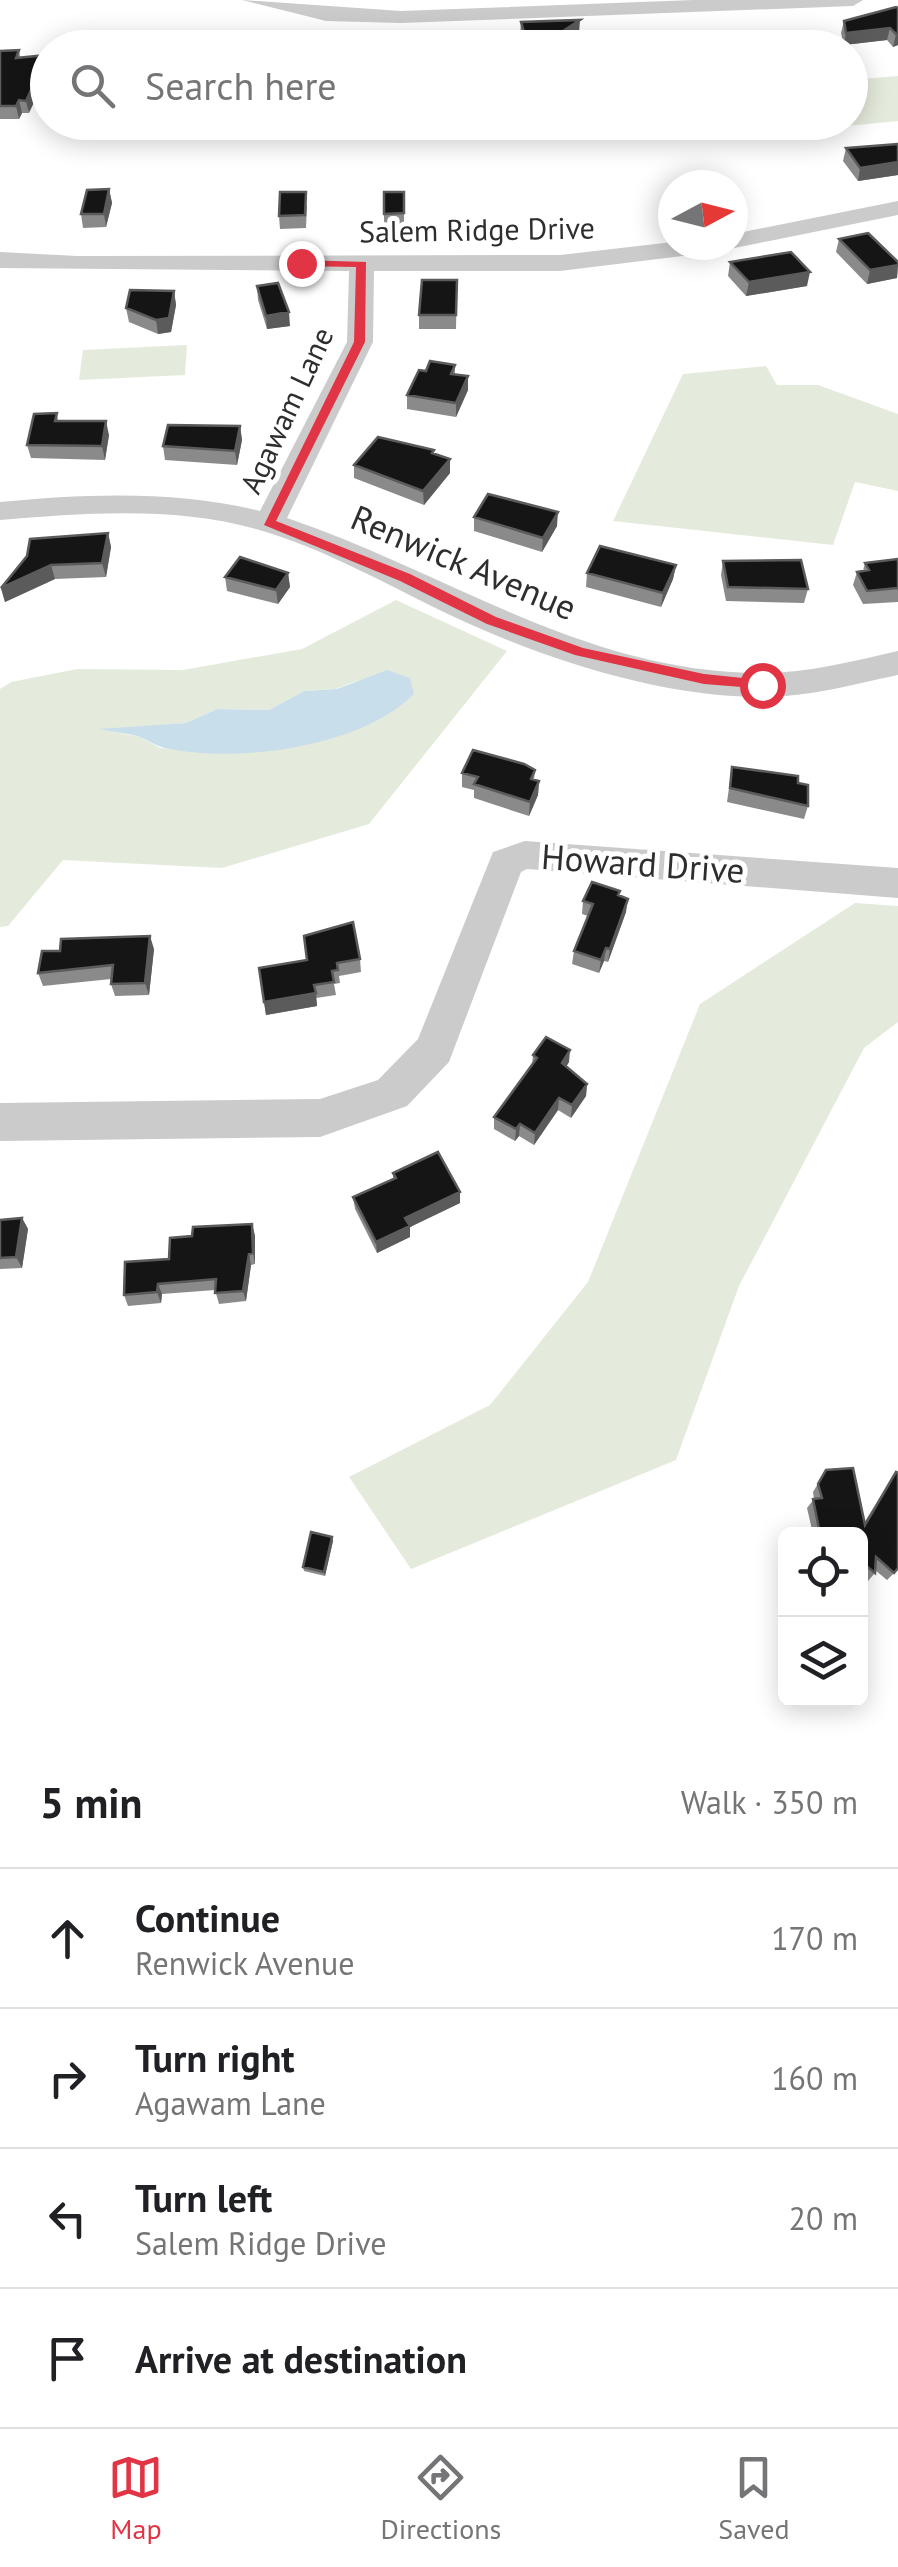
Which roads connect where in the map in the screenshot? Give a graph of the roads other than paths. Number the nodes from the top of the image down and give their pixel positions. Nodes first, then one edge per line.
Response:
1 (252, 0) edge
2 (853, 0) edge
3 (808, 1) edge
4 (894, 213) edge
5 (748, 239) edge
6 (658, 252) edge
7 (0, 260) edge
8 (362, 264) junction
9 (0, 511) edge
10 (269, 522) junction
11 (898, 663) edge
12 (898, 883) edge
13 (0, 1122) edge

1 - 3 street
2 - 3 street
4 - 5 street
6 - 8 street, Salem Ridge Drive
7 - 8 street, Salem Ridge Drive
8 - 10 street, Agawam Lane
9 - 10 street, Renwick Avenue
10 - 11 street, Renwick Avenue
12 - 13 street, Howard Drive

